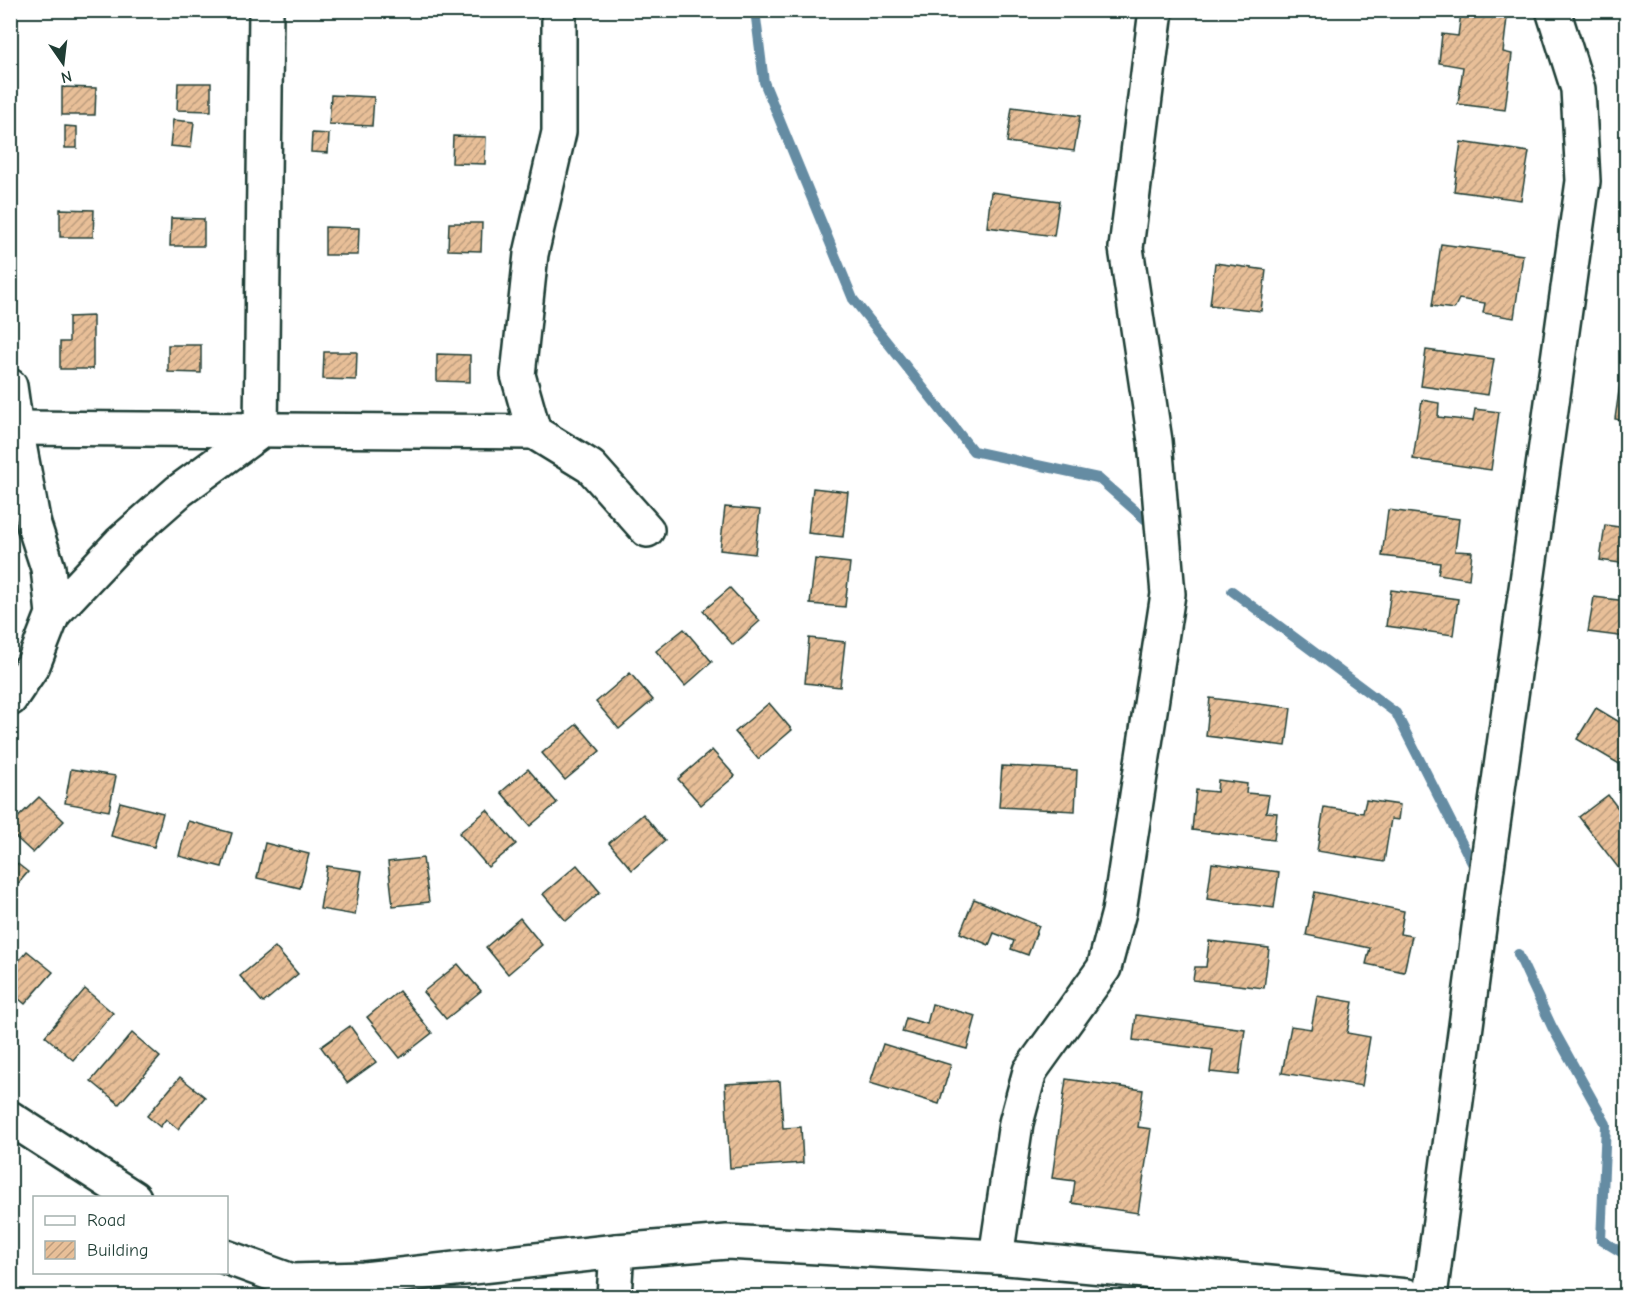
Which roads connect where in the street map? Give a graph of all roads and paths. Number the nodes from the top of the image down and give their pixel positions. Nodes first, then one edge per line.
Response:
1 (266, 10) edge
2 (559, 10) edge
3 (1156, 10) edge
4 (1554, 10) edge
5 (10, 386) edge
6 (16, 428) junction
7 (261, 430) junction
8 (534, 432) junction
9 (647, 530) dead end
10 (52, 614) junction
11 (10, 699) edge
12 (10, 1118) edge
13 (132, 1196) edge
14 (617, 1251) junction
15 (996, 1257) junction
16 (228, 1258) edge
17 (614, 1296) edge
18 (1407, 1296) edge
19 (1430, 1296) edge

1 - 7 street
2 - 8 street
3 - 15 street
4 - 19 street
5 - 6 street
6 - 7 street
6 - 10 street
7 - 8 street
7 - 10 street
8 - 9 street
10 - 11 street
12 - 13 street
14 - 15 street
14 - 16 street
14 - 17 street
15 - 18 street

